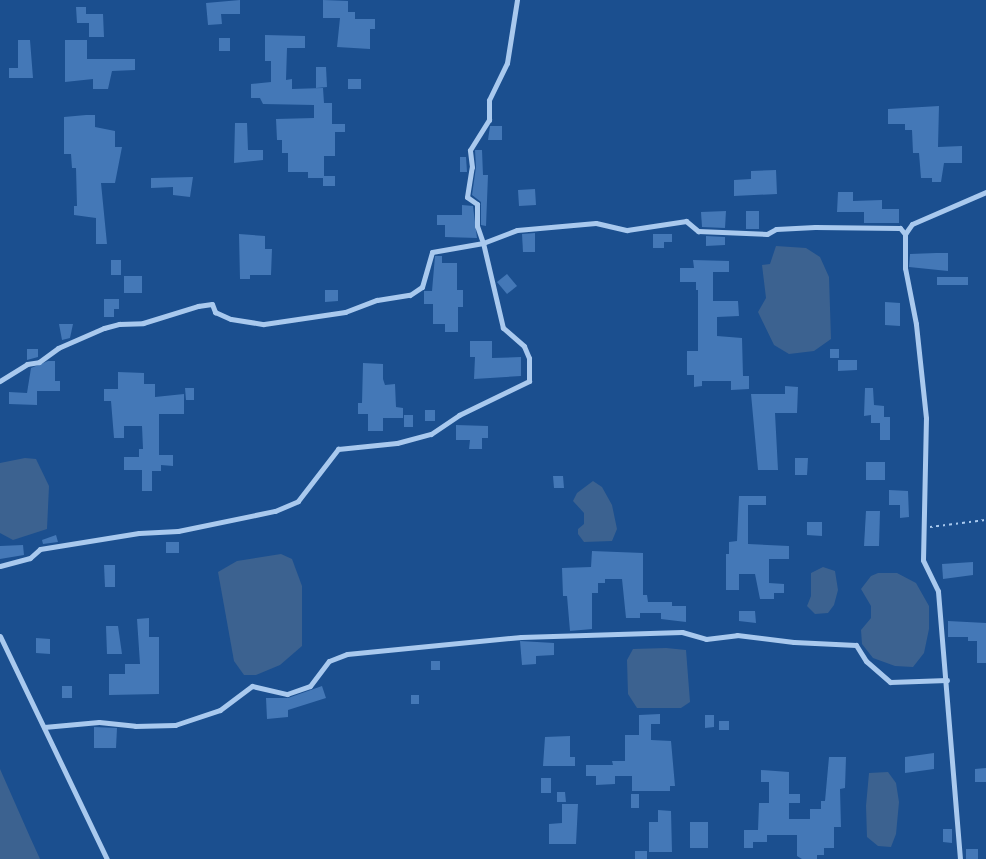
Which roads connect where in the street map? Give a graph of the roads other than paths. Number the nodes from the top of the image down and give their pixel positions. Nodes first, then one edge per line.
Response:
1 (517, 0) edge
2 (986, 192) edge
3 (905, 234) junction
4 (483, 243) junction
5 (0, 381) edge
6 (0, 566) edge
7 (0, 636) edge
8 (947, 680) junction
9 (44, 727) junction
10 (108, 859) edge
11 (960, 859) edge

1 - 4 street
2 - 3 street
3 - 4 street
3 - 8 street
4 - 5 street
4 - 6 street
7 - 9 street
8 - 9 street
8 - 11 street
9 - 10 street

